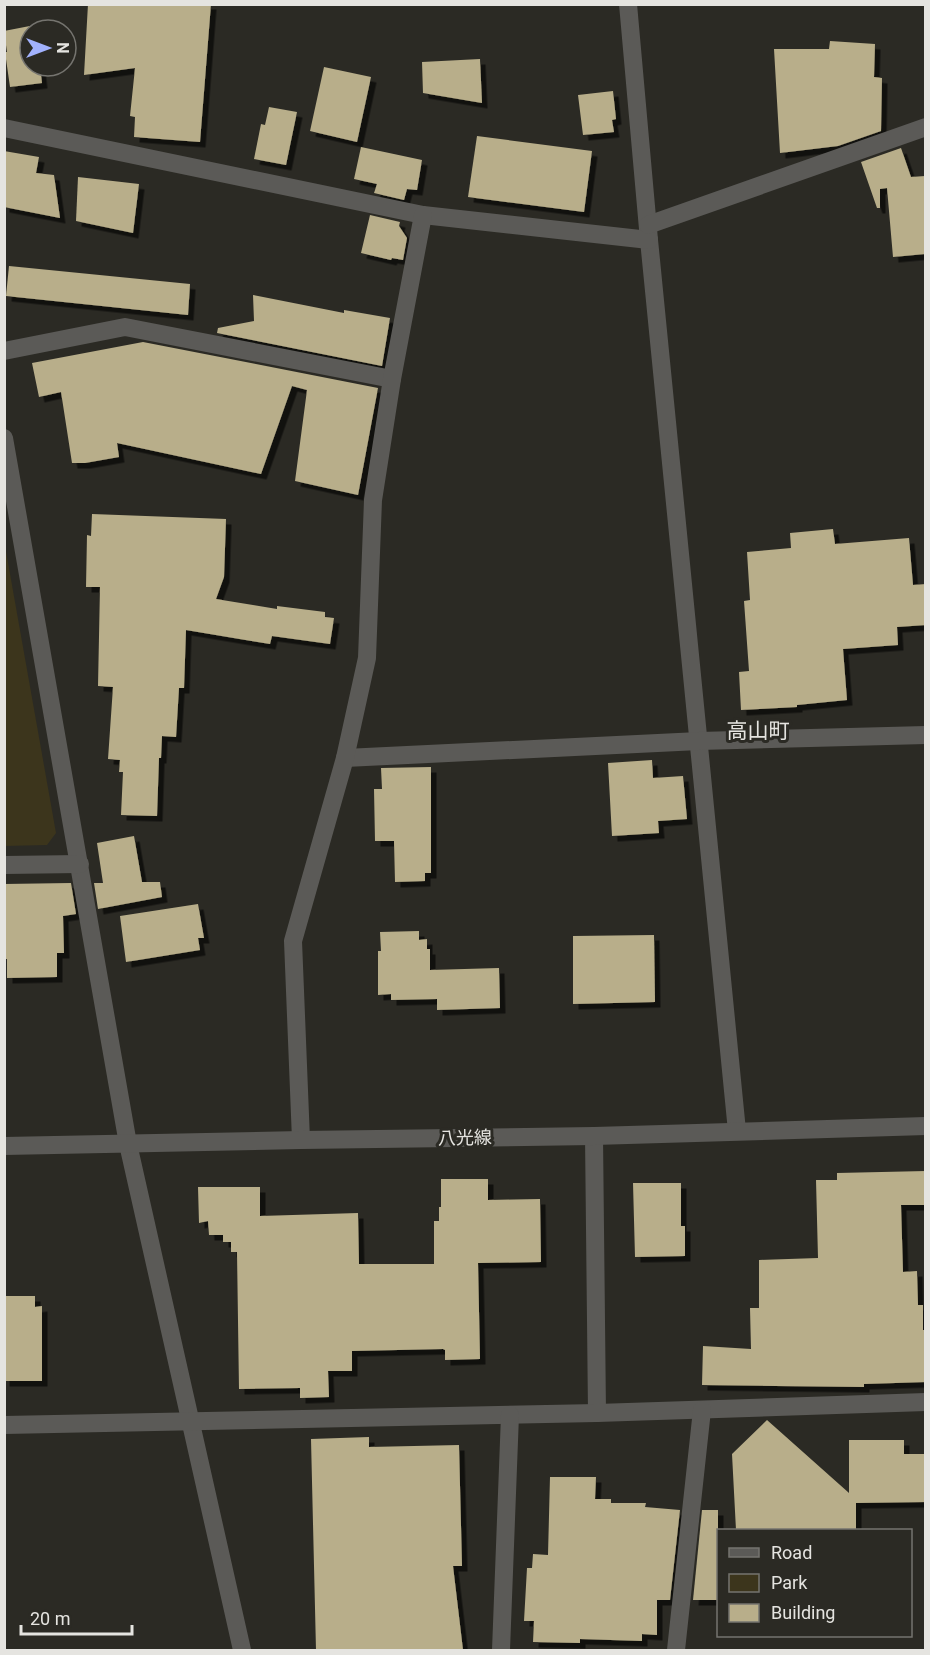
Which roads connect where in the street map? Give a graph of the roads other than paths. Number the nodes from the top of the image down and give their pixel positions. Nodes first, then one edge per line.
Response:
1 (628, 4) edge
2 (926, 127) edge
3 (4, 128) edge
4 (423, 215) junction
5 (648, 233) junction
6 (4, 351) edge
7 (392, 379) junction
8 (4, 438) edge
9 (10, 508) edge
10 (926, 735) edge
11 (699, 741) junction
12 (345, 758) junction
13 (80, 864) junction
14 (4, 865) edge
15 (926, 1126) edge
16 (737, 1131) junction
17 (594, 1137) junction
18 (301, 1140) junction
19 (128, 1144) junction
20 (4, 1146) edge
21 (926, 1402) edge
22 (702, 1410) junction
23 (597, 1413) junction
24 (510, 1415) junction
25 (191, 1422) junction
26 (4, 1425) edge
27 (242, 1650) edge
28 (501, 1650) edge
29 (676, 1650) edge

1 - 5 street
2 - 5 street
3 - 4 street
4 - 5 street
4 - 7 street
5 - 11 street
6 - 7 street
7 - 12 street
8 - 9 street
9 - 13 street
10 - 11 street
11 - 12 street
11 - 16 street
12 - 18 street
13 - 14 street
13 - 19 street
15 - 16 street, 八光線
16 - 17 street, 八光線
17 - 18 street, 八光線
17 - 23 street
18 - 19 street, 八光線
19 - 20 street, 八光線
19 - 25 street
21 - 22 street
22 - 23 street
22 - 29 street
23 - 24 street
24 - 25 street
24 - 28 street
25 - 26 street
25 - 27 street

